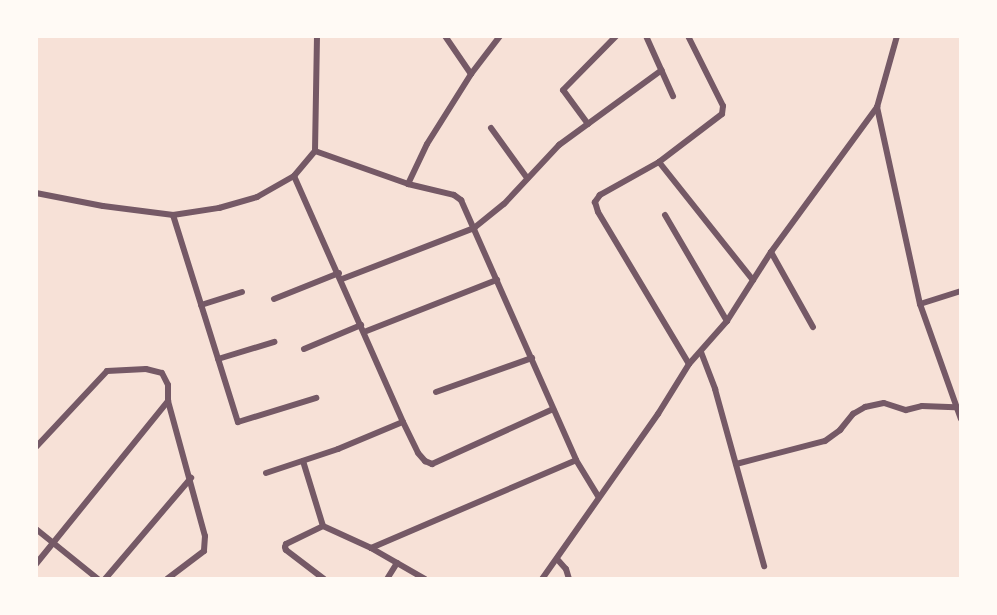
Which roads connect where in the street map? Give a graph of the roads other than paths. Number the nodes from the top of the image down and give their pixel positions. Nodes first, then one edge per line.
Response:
1 (317, 36) edge
2 (445, 36) edge
3 (500, 36) edge
4 (616, 36) edge
5 (646, 36) edge
6 (897, 36) edge
7 (689, 37) edge
8 (662, 70) junction
9 (471, 74) junction
10 (673, 96) dead end
11 (877, 107) junction
12 (588, 124) junction
13 (491, 128) dead end
14 (315, 151) junction
15 (659, 162) junction
16 (294, 176) junction
17 (527, 178) junction
18 (408, 184) junction
19 (36, 193) edge
20 (173, 215) junction
21 (666, 215) dead end
22 (474, 228) junction
23 (771, 252) junction
24 (340, 276) junction
25 (497, 280) junction
26 (753, 280) junction
27 (961, 291) edge
28 (242, 292) dead end
29 (274, 299) dead end
30 (920, 304) junction
31 (201, 305) junction
32 (727, 321) junction
33 (813, 327) dead end
34 (363, 329) junction
35 (274, 342) dead end
36 (304, 349) dead end
37 (701, 352) junction
38 (532, 358) junction
39 (218, 359) junction
40 (689, 364) junction
41 (436, 392) dead end
42 (316, 398) dead end
43 (168, 401) junction
44 (554, 409) junction
45 (958, 409) edge
46 (961, 419) edge
47 (403, 422) junction
48 (36, 447) edge
49 (303, 460) junction
50 (576, 460) junction
51 (736, 464) junction
52 (266, 473) dead end
53 (190, 478) junction
54 (598, 496) junction
55 (322, 526) junction
56 (36, 529) edge
57 (53, 543) junction
58 (371, 548) junction
59 (557, 559) junction
60 (397, 563) junction
61 (36, 564) edge
62 (764, 566) dead end
63 (98, 579) edge
64 (105, 579) edge
65 (167, 579) edge
66 (324, 579) edge
67 (387, 579) edge
68 (425, 579) edge
69 (542, 579) edge
70 (569, 579) edge

1 - 14 street
2 - 9 street
3 - 9 street
4 - 12 street
5 - 8 street
6 - 11 street
7 - 15 street
8 - 10 street
8 - 12 street
9 - 18 street
11 - 23 street
11 - 30 street
12 - 17 street
13 - 17 street
14 - 16 street
14 - 18 street
15 - 26 street
15 - 40 street
16 - 20 street
16 - 24 street
17 - 22 street
18 - 22 street
19 - 20 street
20 - 31 street
21 - 32 street
22 - 24 street
22 - 25 street
23 - 26 street
23 - 33 street
24 - 29 street
24 - 34 street
25 - 34 street
25 - 38 street
26 - 32 street
27 - 30 street
28 - 31 street
30 - 45 street
31 - 39 street
32 - 37 street
34 - 36 street
34 - 47 street
35 - 39 street
37 - 40 street
37 - 51 street
38 - 41 street
38 - 44 street
39 - 42 street
40 - 54 street
43 - 48 street
43 - 53 street
43 - 57 street
44 - 47 street
44 - 50 street
45 - 46 street
45 - 51 street
47 - 49 street
49 - 52 street
49 - 55 street
50 - 54 street
50 - 58 street
51 - 62 street
53 - 64 street
53 - 65 street
54 - 59 street
55 - 58 street
55 - 66 street
56 - 57 street
57 - 61 street
57 - 63 street
58 - 60 street
59 - 69 street
59 - 70 street
60 - 67 street
60 - 68 street

